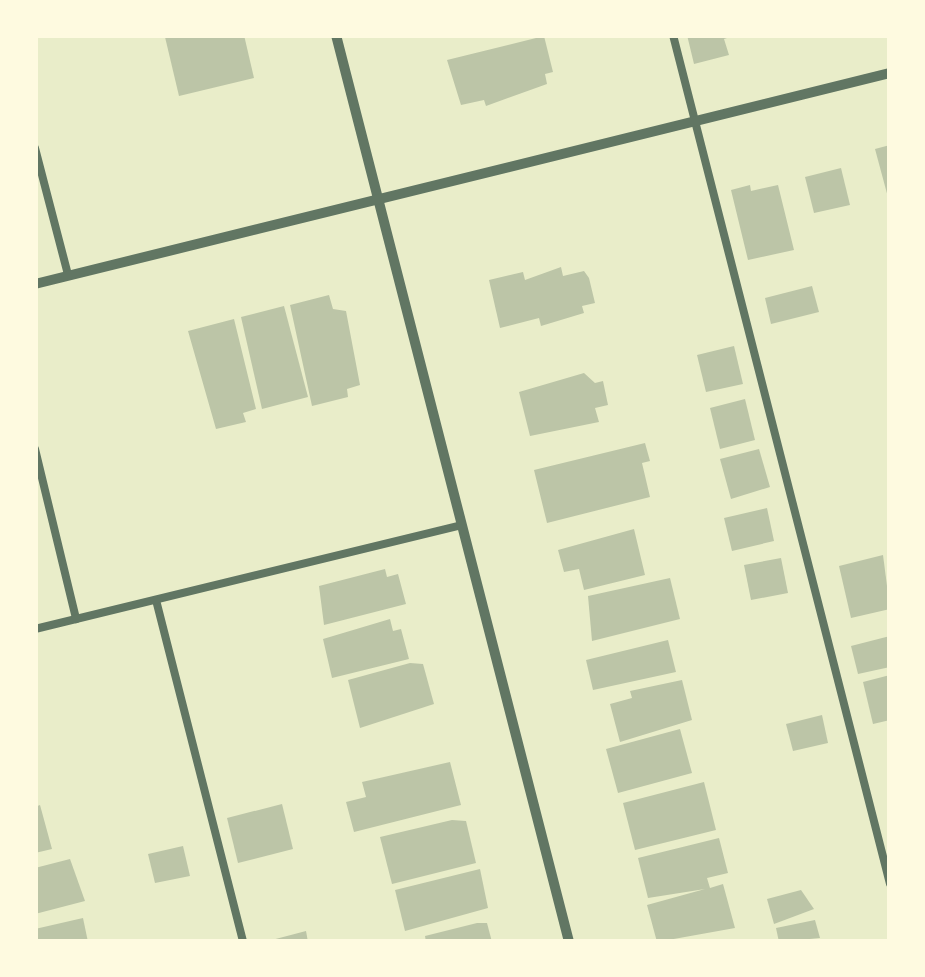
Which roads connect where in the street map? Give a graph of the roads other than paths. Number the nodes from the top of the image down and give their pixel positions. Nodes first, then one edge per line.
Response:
1 (336, 35) edge
2 (673, 35) edge
3 (890, 73) edge
4 (696, 120) junction
5 (35, 148) edge
6 (378, 198) junction
7 (68, 275) junction
8 (35, 284) edge
9 (35, 449) edge
10 (462, 525) junction
11 (156, 600) junction
12 (76, 620) junction
13 (35, 629) edge
14 (890, 884) edge
15 (243, 942) edge
16 (568, 942) edge

1 - 6 street
2 - 4 lane
3 - 4 street
4 - 6 street
4 - 14 lane
5 - 7 lane
6 - 7 street
6 - 10 street
7 - 8 street
9 - 12 lane
10 - 11 lane
10 - 16 street
11 - 12 lane
11 - 15 lane
12 - 13 lane

